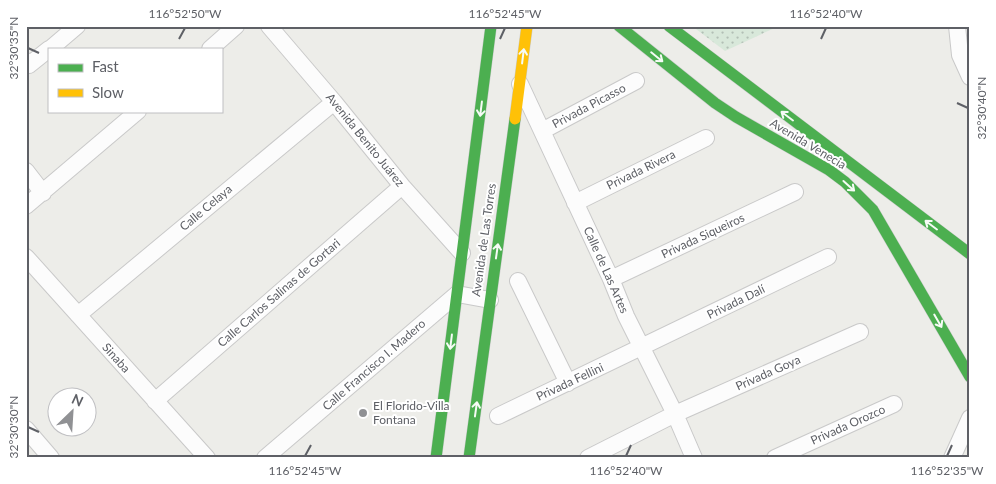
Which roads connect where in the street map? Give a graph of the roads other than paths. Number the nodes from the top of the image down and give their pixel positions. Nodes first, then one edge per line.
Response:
1 (77, 26) edge
2 (236, 26) edge
3 (269, 26) edge
4 (491, 26) edge
5 (527, 26) edge
6 (619, 26) edge
7 (669, 26) edge
8 (957, 26) edge
9 (50, 48) edge
10 (211, 48) edge
11 (48, 50) edge
12 (26, 61) edge
13 (970, 77) edge
14 (636, 81) dead end
15 (519, 82) junction
16 (334, 102) junction
17 (137, 112) edge
18 (542, 130) junction
19 (706, 138) dead end
20 (26, 171) edge
21 (402, 186) junction
22 (795, 192) dead end
23 (43, 193) junction
24 (576, 203) junction
25 (26, 206) edge
26 (462, 253) junction
27 (970, 254) edge
28 (26, 257) edge
29 (828, 257) dead end
30 (611, 279) junction
31 (518, 280) dead end
32 (457, 294) junction
33 (490, 300) junction
34 (78, 316) junction
35 (860, 332) dead end
36 (643, 348) junction
37 (970, 377) edge
38 (568, 383) junction
39 (155, 401) junction
40 (894, 404) dead end
41 (675, 414) junction
42 (498, 416) dead end
43 (970, 418) edge
44 (26, 429) edge
45 (51, 458) edge
46 (207, 458) edge
47 (265, 458) edge
48 (436, 458) edge
49 (469, 458) edge
50 (588, 458) edge
51 (694, 458) edge
52 (775, 458) edge
53 (952, 458) edge

1 - 9 street
2 - 10 street
3 - 16 street, Avenida Benito Juárez
4 -> 26 main road, Avenida de Las Torres
15 -> 5 main road, Avenida de Las Torres
6 -> 37 main road, Avenida Venecia
27 -> 7 main road, Avenida Venecia
8 - 13 street
11 - 12 street
14 - 18 street, Privada Picasso
15 - 18 street, Calle de Las Artes
33 -> 15 main road, Avenida de Las Torres
16 - 21 street, Avenida Benito Juárez
16 - 34 street, Calle Celaya
17 - 23 street
18 - 24 street, Calle de Las Artes
19 - 24 street, Privada Rivera
20 - 23 street
21 - 26 street, Avenida Benito Juárez
21 - 39 street, Calle Carlos Salinas de Gortari
22 - 30 street, Privada Siqueiros
23 - 25 street
24 - 30 street, Calle de Las Artes
26 - 32 main road, Avenida de Las Torres
28 - 34 street, Sinaba
29 - 36 street, Privada Dalí
30 - 36 street, Calle de Las Artes
31 - 38 street
32 - 33 street
32 - 47 street, Calle Francisco I. Madero
32 -> 48 main road, Avenida de Las Torres
49 -> 33 main road, Avenida de Las Torres
34 - 39 street, Sinaba
35 - 41 street, Privada Goya
36 - 38 street, Privada Fellini
36 - 41 street, Calle de Las Artes
38 - 42 street, Privada Fellini
39 - 46 street, Sinaba
40 - 52 street, Privada Orozco
41 - 50 street, Privada Goya
41 - 51 street, Calle de Las Artes
43 - 53 street
44 - 45 street

